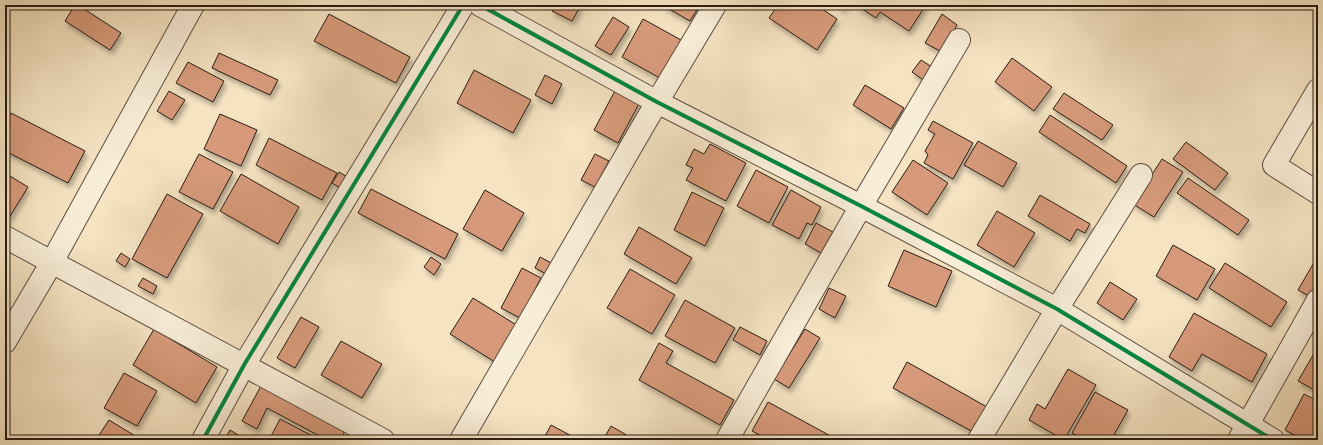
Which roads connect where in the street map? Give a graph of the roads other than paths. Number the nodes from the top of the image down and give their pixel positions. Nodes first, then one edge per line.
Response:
1 (193, 5) edge
2 (463, 5) edge
3 (480, 5) edge
4 (715, 5) edge
5 (959, 40) dead end
6 (1318, 90) edge
7 (657, 102) junction
8 (1141, 175) dead end
9 (1318, 193) edge
10 (861, 206) junction
11 (5, 238) edge
12 (52, 262) junction
13 (1318, 300) edge
14 (1057, 309) junction
15 (5, 342) edge
16 (244, 365) junction
17 (1244, 433) edge
18 (203, 440) edge
19 (384, 440) edge
20 (461, 440) edge
21 (727, 440) edge
22 (979, 440) edge
23 (1273, 440) edge

1 - 12 street
2 - 16 street
3 - 7 street
4 - 7 street
5 - 10 street
6 - 9 street
7 - 10 street
7 - 20 street
8 - 14 street
10 - 14 street
10 - 21 street
11 - 12 street
12 - 15 street
12 - 16 street
13 - 17 street
14 - 17 street
14 - 22 street
16 - 18 street
16 - 19 street
17 - 23 street

